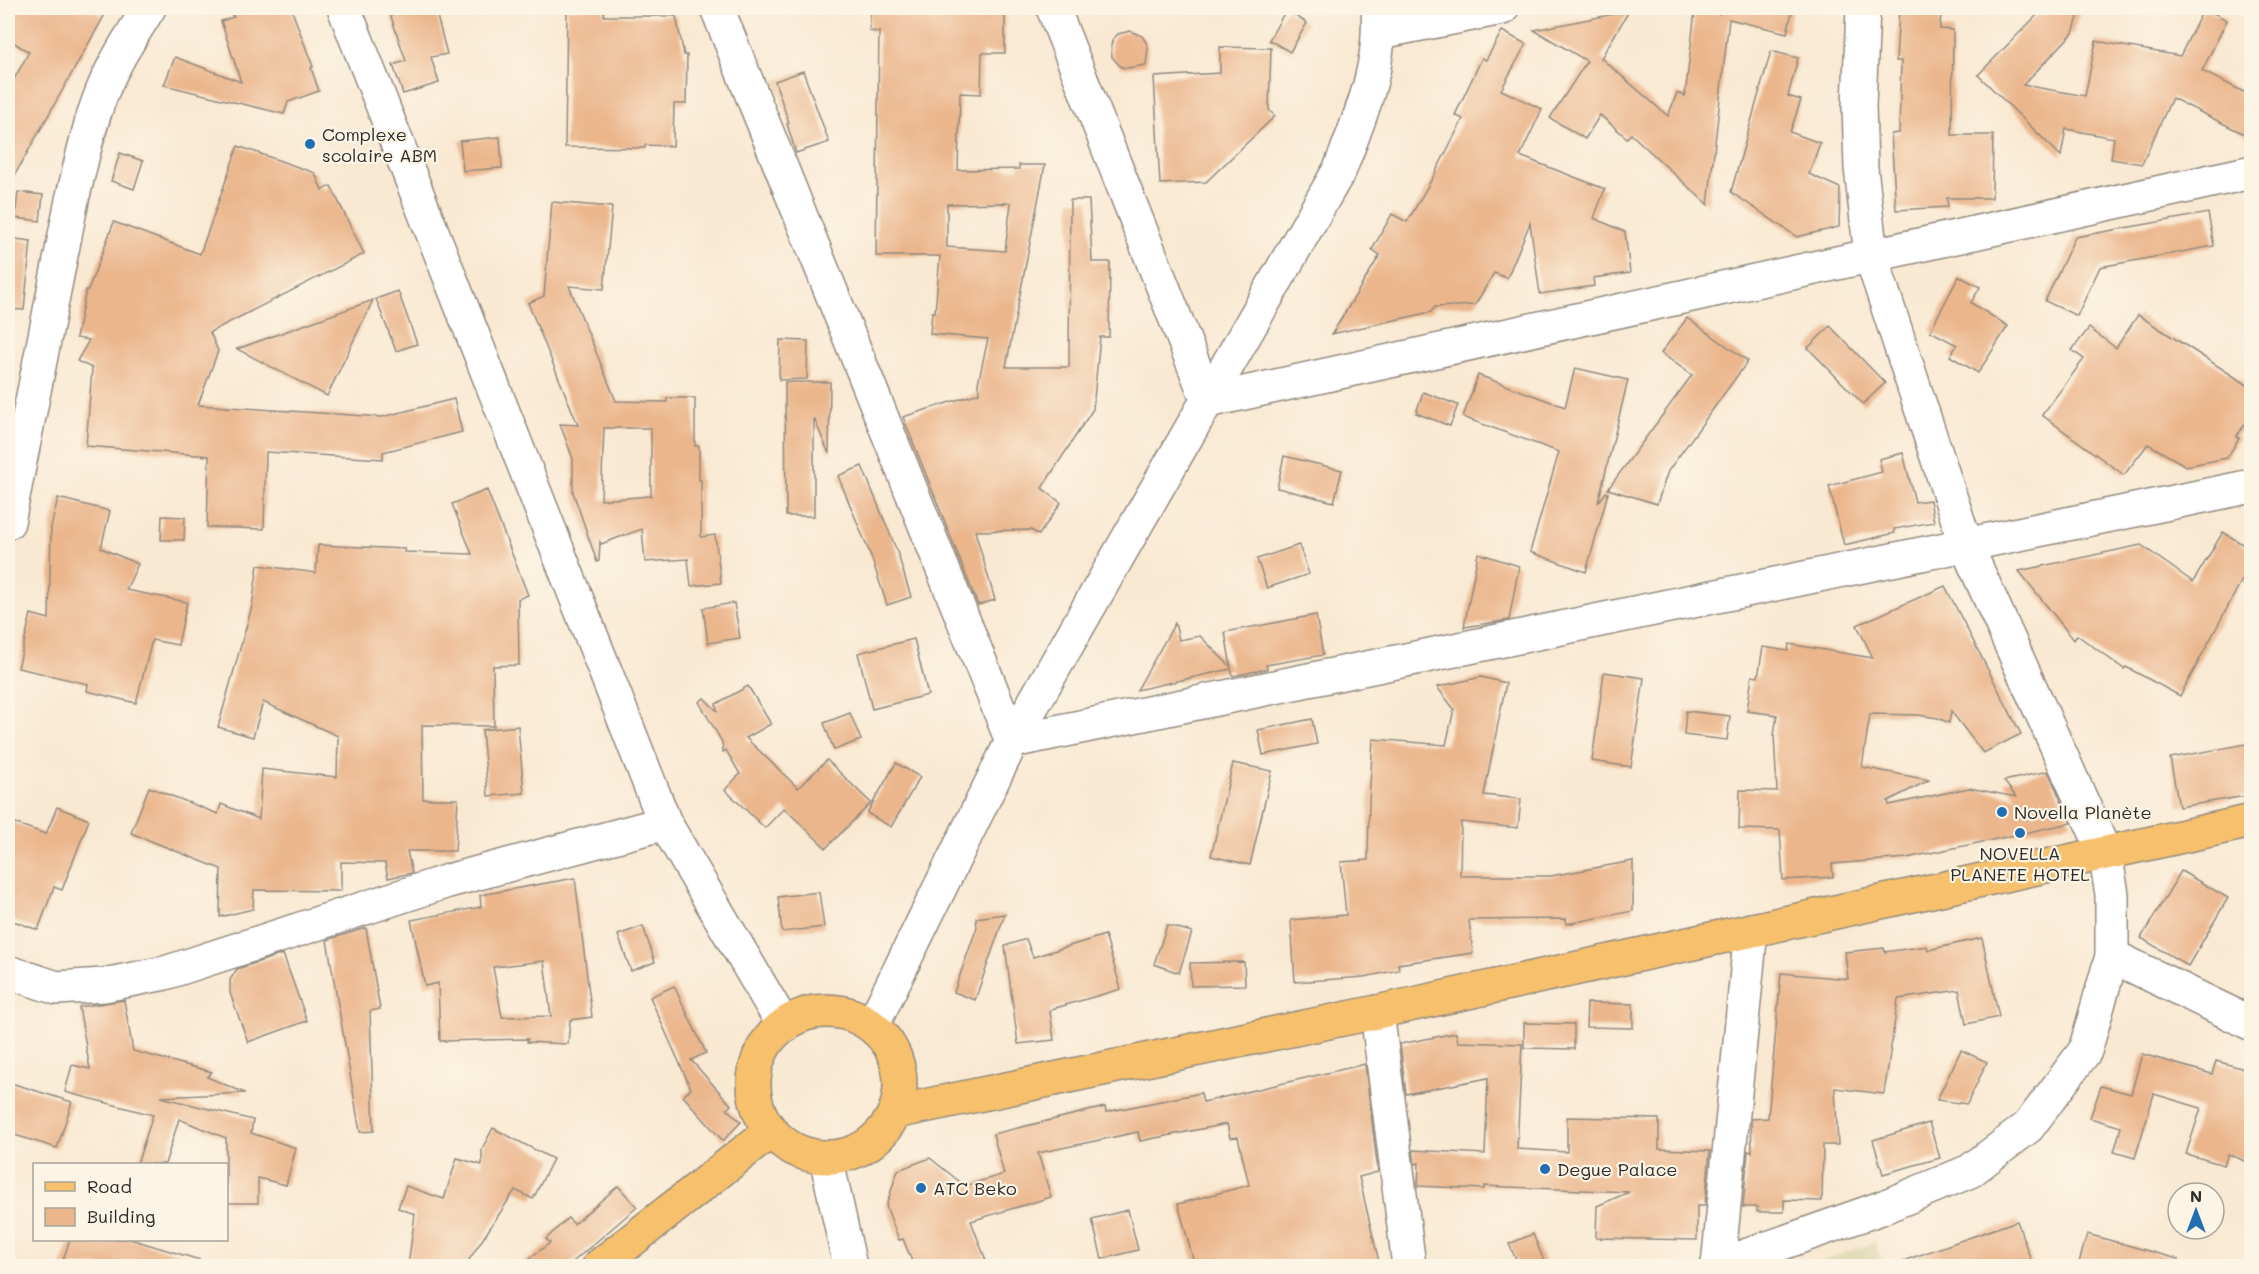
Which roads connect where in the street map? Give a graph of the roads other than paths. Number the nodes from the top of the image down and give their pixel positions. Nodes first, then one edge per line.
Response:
1 (149, 8) edge
2 (344, 8) edge
3 (717, 8) edge
4 (1053, 8) edge
5 (1502, 8) edge
6 (1863, 8) edge
7 (1379, 20) edge
8 (2252, 172) edge
9 (1871, 256) junction
10 (1208, 401) junction
11 (2252, 486) edge
12 (8, 522) edge
13 (1966, 545) junction
14 (1012, 741) junction
15 (2252, 821) edge
16 (665, 824) junction
17 (2104, 853) junction
18 (1751, 930) junction
19 (2112, 956) junction
20 (8, 972) edge
21 (1377, 1012) junction
22 (2252, 1024) edge
23 (784, 1026) junction
24 (872, 1026) junction
25 (895, 1112) junction
26 (771, 1131) junction
27 (826, 1157) junction
28 (599, 1266) edge
29 (850, 1266) edge
30 (1409, 1266) edge
31 (1717, 1266) edge

1 - 12 street
2 - 16 street
3 - 14 street
4 - 10 street
5 - 7 street
6 - 9 street
7 - 10 street
8 - 9 street
9 - 10 street
9 - 13 street
10 - 14 street
11 - 13 street
13 - 14 street
13 - 17 street
14 - 24 street
15 - 17 main road
16 - 20 street
16 - 23 street
17 - 18 main road
17 - 19 street
18 - 21 main road
18 - 31 street
19 - 22 street
19 - 31 street
21 - 25 main road
21 - 30 street
23 - 24 main road
23 - 26 main road
24 - 25 main road
25 - 27 main road
26 - 27 main road
26 - 28 main road
27 - 29 street

